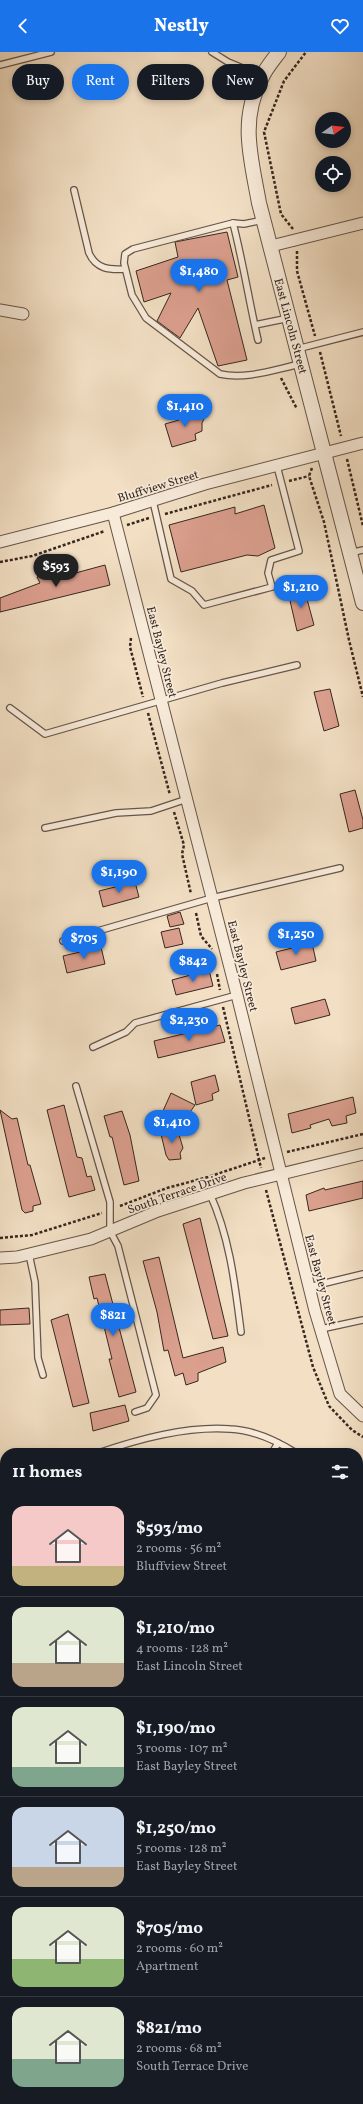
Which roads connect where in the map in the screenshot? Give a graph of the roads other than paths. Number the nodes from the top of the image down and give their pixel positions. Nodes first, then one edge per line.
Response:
1 (50, 52) edge
2 (212, 52) edge
3 (279, 52) edge
4 (233, 64) edge
5 (0, 65) edge
6 (268, 68) edge
7 (253, 100) edge
8 (74, 190) dead end
9 (264, 220) junction
10 (233, 223) junction
11 (363, 223) edge
12 (271, 246) junction
13 (125, 269) junction
14 (0, 310) edge
15 (24, 314) dead end
16 (289, 318) junction
17 (255, 325) junction
18 (363, 332) edge
19 (258, 340) dead end
20 (297, 349) junction
21 (301, 364) junction
22 (363, 443) edge
23 (324, 454) junction
24 (277, 466) junction
25 (153, 501) junction
26 (113, 513) junction
27 (0, 542) edge
28 (356, 551) edge
29 (363, 603) edge
30 (297, 665) dead end
31 (162, 701) junction
32 (10, 708) dead end
33 (187, 799) junction
34 (45, 828) dead end
35 (340, 868) dead end
36 (212, 898) junction
37 (63, 941) dead end
38 (238, 995) junction
39 (93, 1047) dead end
40 (76, 1086) dead end
41 (363, 1154) edge
42 (281, 1174) junction
43 (210, 1194) junction
44 (110, 1231) junction
45 (29, 1254) junction
46 (0, 1258) edge
47 (363, 1274) edge
48 (309, 1287) junction
49 (363, 1320) edge
50 (321, 1329) junction
51 (241, 1332) dead end
52 (42, 1375) dead end
53 (135, 1412) dead end
54 (363, 1416) edge
55 (278, 1443) junction
56 (113, 1448) edge
57 (275, 1448) edge
58 (287, 1448) edge

1 - 5 lane
2 - 4 lane
3 - 6 street, East Lincoln Street
7 - 9 street, East Lincoln Street
8 - 13 lane
9 - 10 lane
9 - 12 street, East Lincoln Street
10 - 13 lane
10 - 17 lane
11 - 12 street
12 - 16 street, East Lincoln Street
13 - 21 lane
14 - 15 street
16 - 17 lane
16 - 20 street, East Lincoln Street
17 - 19 lane
18 - 20 lane
20 - 21 street, East Lincoln Street
21 - 23 street, East Lincoln Street
22 - 23 street, Bluffview Street
23 - 24 street, Bluffview Street
23 - 28 street, East Lincoln Street
24 - 25 street, Bluffview Street
24 - 25 lane
25 - 26 street, Bluffview Street
26 - 27 street, Bluffview Street
26 - 31 street, East Bayley Street
28 - 29 street, East Lincoln Street
30 - 31 lane
31 - 32 lane
31 - 33 street, East Bayley Street
33 - 34 lane
33 - 36 street, East Bayley Street
35 - 36 lane
36 - 37 lane
36 - 38 street, East Bayley Street
38 - 39 lane
38 - 42 street, East Bayley Street
40 - 44 lane
41 - 42 street, South Terrace Drive
42 - 43 street, South Terrace Drive
42 - 48 street, East Bayley Street
43 - 44 street, South Terrace Drive
43 - 51 lane
44 - 45 street, South Terrace Drive
44 - 53 lane
45 - 46 street, South Terrace Drive
45 - 52 lane
47 - 48 lane
48 - 50 street, East Bayley Street
49 - 50 lane
50 - 54 street, East Bayley Street
55 - 56 lane
55 - 57 lane
55 - 58 lane

